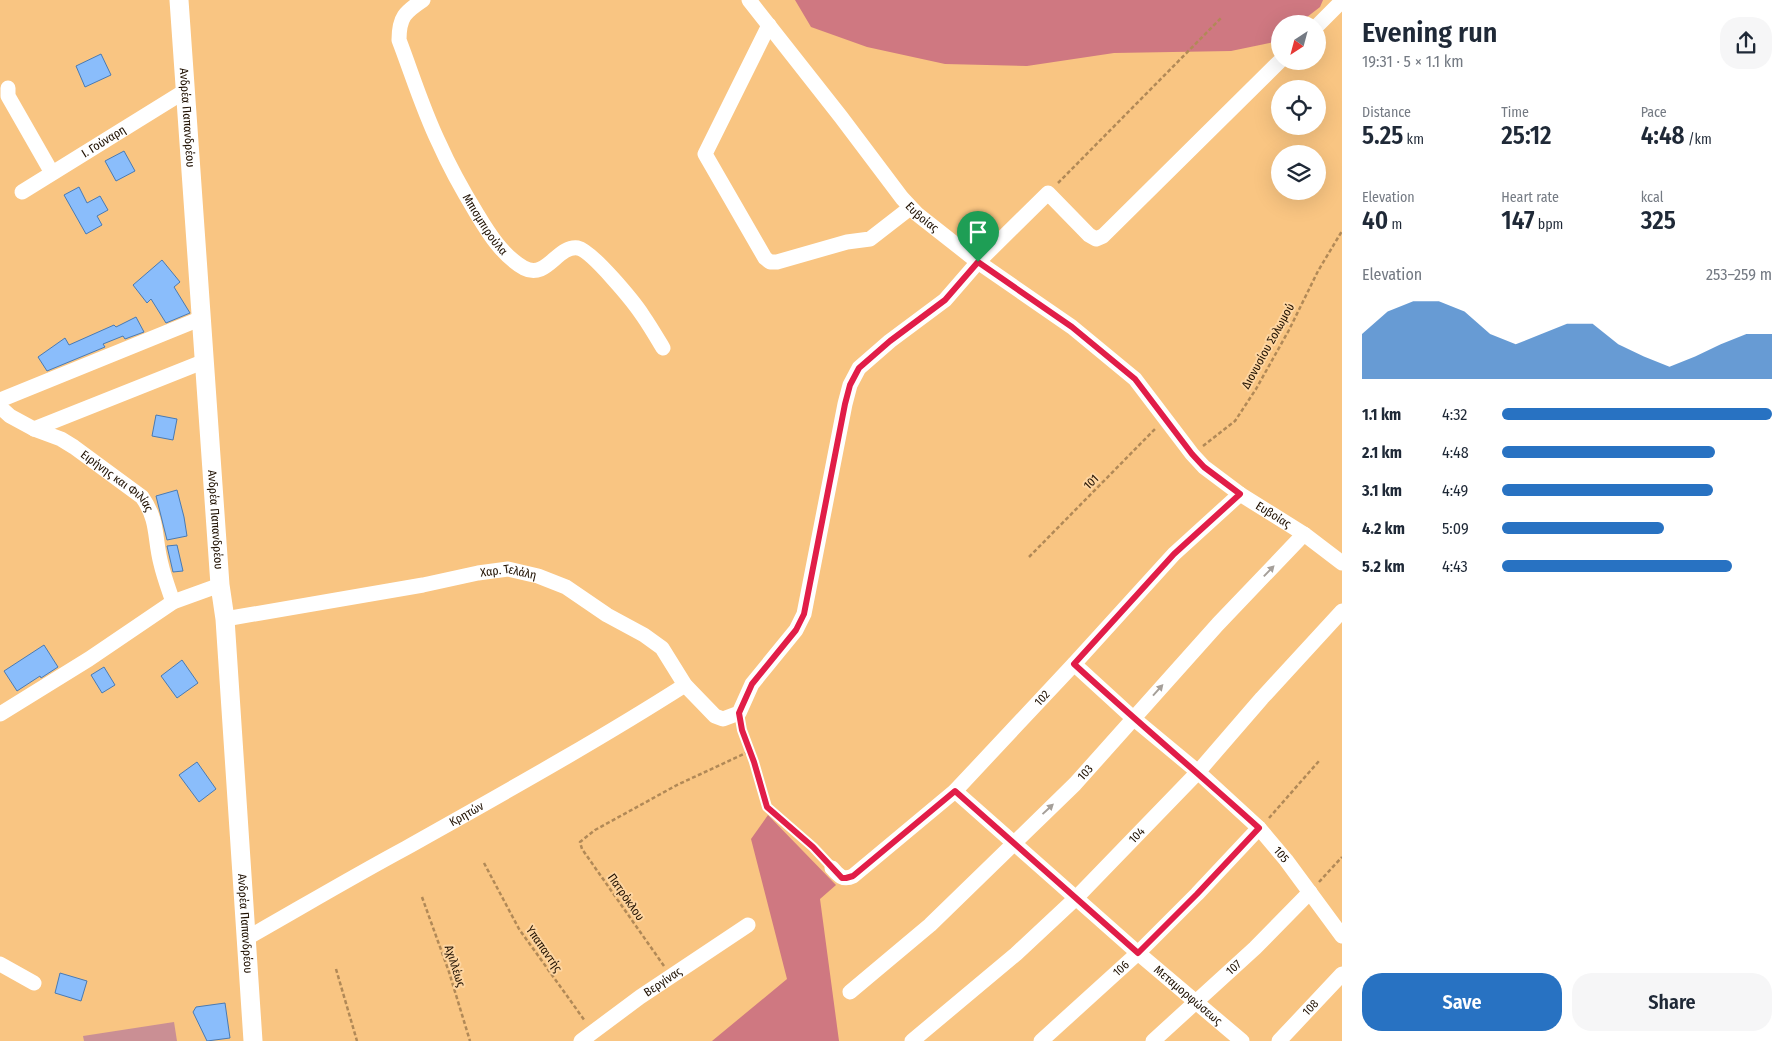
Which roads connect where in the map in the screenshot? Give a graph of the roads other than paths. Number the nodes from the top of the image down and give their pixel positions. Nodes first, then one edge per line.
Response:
1 (179, 0) edge
2 (424, 0) edge
3 (749, 0) edge
4 (1342, 1) edge
5 (1326, 17) edge
6 (769, 25) junction
7 (1271, 70) edge
8 (8, 88) dead end
9 (185, 91) junction
10 (52, 173) junction
11 (22, 192) dead end
12 (910, 208) junction
13 (978, 262) junction
14 (202, 318) junction
15 (663, 348) dead end
16 (205, 361) junction
17 (0, 400) edge
18 (0, 407) edge
19 (34, 429) junction
20 (1240, 494) junction
21 (1304, 534) junction
22 (1342, 563) edge
23 (220, 585) junction
24 (173, 602) junction
25 (1342, 611) edge
26 (225, 619) junction
27 (1074, 664) junction
28 (685, 685) junction
29 (0, 714) edge
30 (1133, 718) junction
31 (1198, 772) junction
32 (955, 791) junction
33 (1259, 828) junction
34 (1013, 843) junction
35 (832, 868) road end
36 (1310, 892) junction
37 (1076, 898) junction
38 (748, 925) dead end
39 (1342, 936) edge
40 (247, 938) junction
41 (1138, 953) junction
42 (0, 964) edge
43 (1342, 974) edge
44 (34, 983) dead end
45 (850, 992) dead end
46 (1195, 1002) junction
47 (587, 1037) edge
48 (253, 1041) edge
49 (912, 1041) edge
50 (1041, 1041) edge
51 (1153, 1041) edge
52 (1242, 1041) edge
53 (1279, 1041) edge

1 - 9 main road, Ανδρέα Παπανδρέου
2 - 15 street, Μπισμπιρούλα
3 - 6 street, Ευβοίας
4 - 5 street
6 - 12 street, Ευβοίας
6 - 12 street
7 - 13 street
8 - 10 street
9 - 10 street, Ι. Γούναρη
9 - 14 main road, Ανδρέα Παπανδρέου
10 - 11 street, Ι. Γούναρη
12 - 13 street, Ευβοίας
13 - 20 street, Ευβοίας
13 - 28 street, Χαρ. Τελάλη
14 - 16 main road, Ανδρέα Παπανδρέου
14 - 17 street
16 - 19 street
16 - 23 main road, Ανδρέα Παπανδρέου
18 - 19 street, Ειρήνης και Φιλίας
19 - 24 street, Ειρήνης και Φιλίας
20 - 21 street, Ευβοίας
20 - 27 street, 102
21 - 22 street, Ευβοίας
30 -> 21 street, 103
23 - 24 street
23 - 26 main road, Ανδρέα Παπανδρέου
24 - 29 street
25 - 31 street, 104
26 - 28 street, Χαρ. Τελάλη
26 - 40 main road, Ανδρέα Παπανδρέου
27 - 30 street, 105
27 - 32 street, 102
28 - 40 street, Κρητών
30 - 31 street, 105
34 -> 30 street, 103
31 - 33 street, 105
31 - 37 street, 104
32 - 34 street, Μεταμορφώσεως
32 - 35 street, 102
33 - 36 street, 105
33 - 41 street, 106
34 - 37 street, Μεταμορφώσεως
34 - 45 street, 103
36 - 39 street, 105
36 - 46 street, 107
37 - 41 street, Μεταμορφώσεως
37 - 49 street, 104
38 - 47 street, Βεργίνας
40 - 48 main road, Ανδρέα Παπανδρέου
41 - 46 street, Μεταμορφώσεως
41 - 50 street, 106
42 - 44 street
43 - 53 street, 108
46 - 51 street, 107
46 - 52 street, Μεταμορφώσεως

